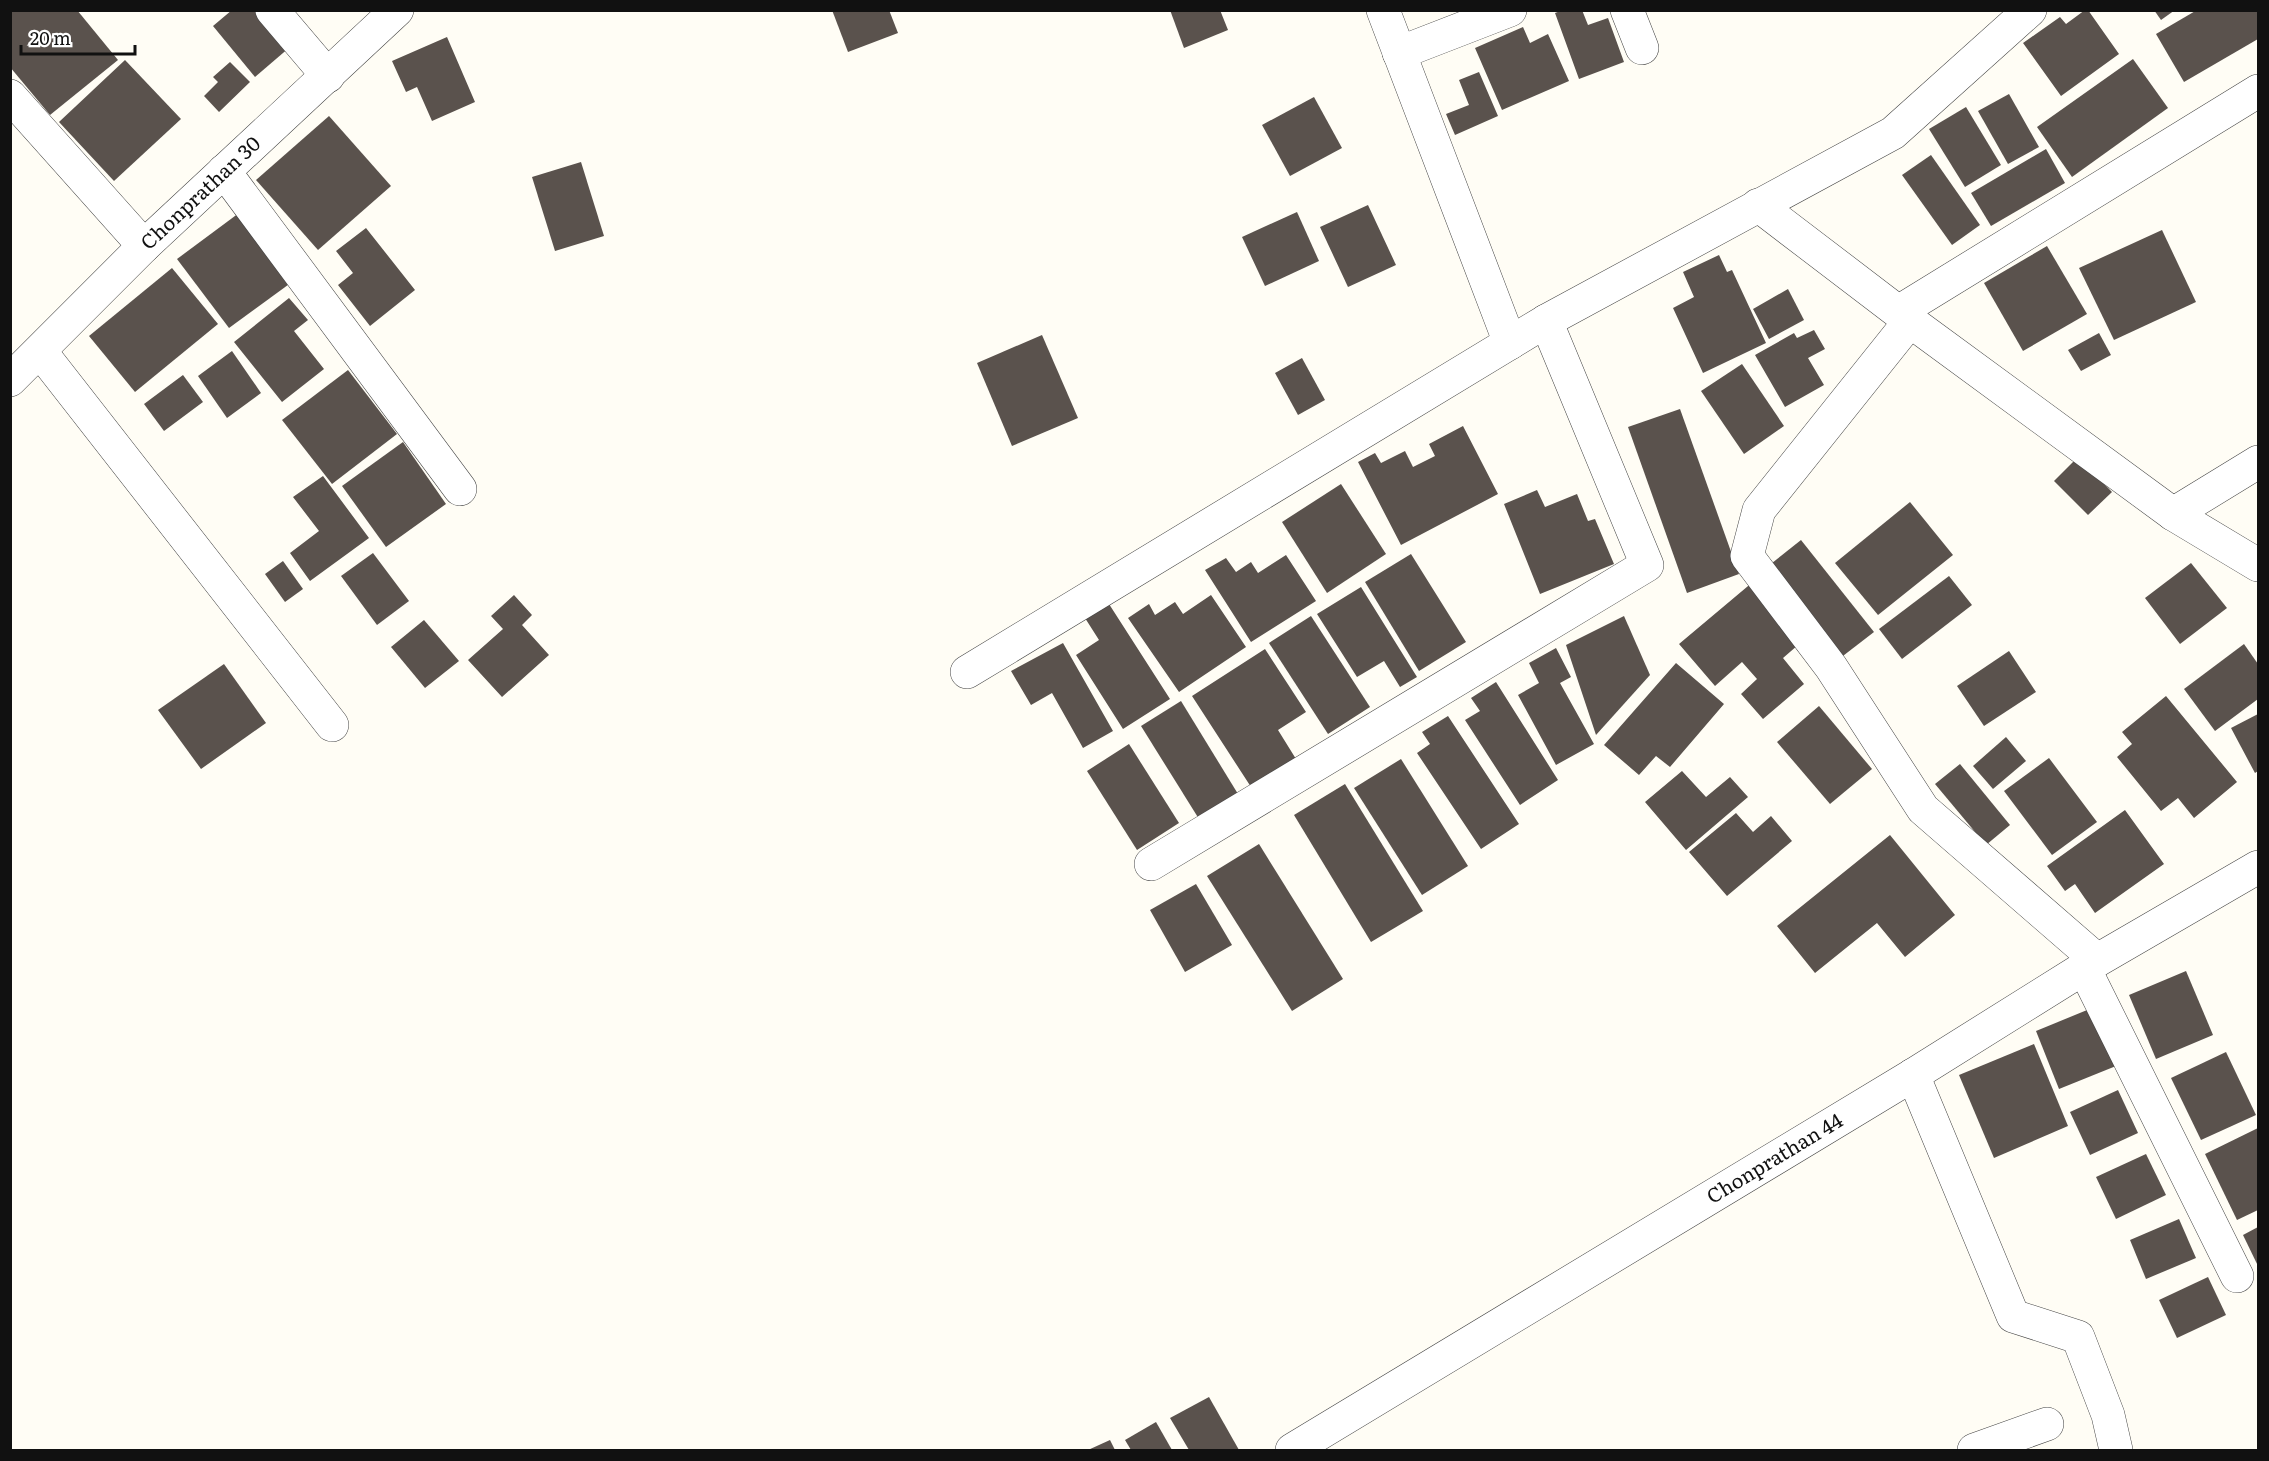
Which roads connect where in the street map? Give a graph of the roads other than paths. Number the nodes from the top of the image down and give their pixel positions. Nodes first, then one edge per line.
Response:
1 (272, 10) edge
2 (397, 10) edge
3 (1383, 10) edge
4 (1510, 10) edge
5 (1627, 10) edge
6 (2030, 10) edge
7 (1642, 48) dead end
8 (1399, 52) junction
9 (328, 76) junction
10 (2259, 91) edge
11 (10, 96) edge
12 (224, 171) junction
13 (1758, 205) junction
14 (144, 246) junction
15 (1905, 316) junction
16 (1546, 321) junction
17 (1510, 343) junction
18 (40, 351) junction
19 (10, 380) edge
20 (2259, 462) edge
21 (460, 489) dead end
22 (2173, 514) junction
23 (2259, 565) edge
24 (967, 672) dead end
25 (332, 725) dead end
26 (1151, 864) dead end
27 (2259, 867) edge
28 (2091, 964) junction
29 (1913, 1075) junction
30 (2237, 1276) dead end
31 (2047, 1424) dead end
32 (1292, 1450) edge
33 (1974, 1450) edge
34 (2116, 1450) edge

1 - 9 street
2 - 9 street, Chonprathan 30
3 - 8 street
4 - 8 street
5 - 7 street
6 - 13 street
8 - 17 street
9 - 12 street, Chonprathan 30
10 - 15 street
11 - 14 street
12 - 14 street, Chonprathan 30
12 - 21 street
13 - 15 street
13 - 16 street
14 - 18 street, Chonprathan 30
15 - 22 street
15 - 28 street
16 - 17 street
16 - 26 street
17 - 24 street
18 - 19 street, Chonprathan 30
18 - 25 street
20 - 22 street
22 - 23 street
27 - 28 street, Chonprathan 44
28 - 29 street, Chonprathan 44
28 - 30 street
29 - 32 street, Chonprathan 44
29 - 34 street
31 - 33 street

